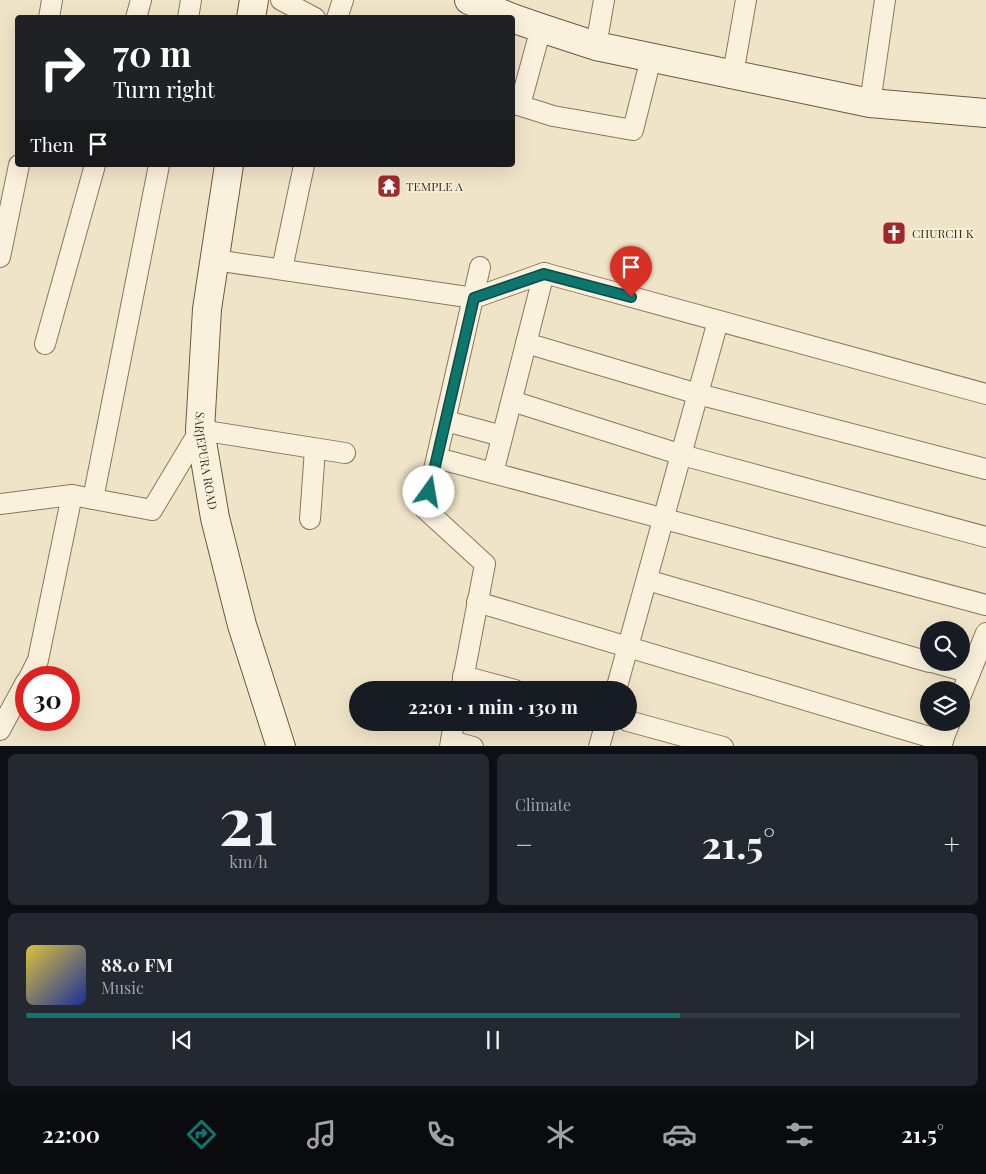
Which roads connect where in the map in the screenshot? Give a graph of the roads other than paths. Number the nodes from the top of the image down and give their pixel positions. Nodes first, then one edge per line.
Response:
1 (52, 0) edge
2 (141, 0) edge
3 (191, 0) edge
4 (254, 0) edge
5 (281, 0) edge
6 (343, 0) edge
7 (604, 0) edge
8 (746, 0) edge
9 (885, 0) edge
10 (482, 6) edge
11 (50, 15) edge
12 (137, 15) edge
13 (188, 15) edge
14 (252, 15) edge
15 (309, 15) edge
16 (338, 15) edge
17 (504, 15) edge
18 (515, 19) edge
19 (541, 28) junction
20 (596, 46) junction
21 (651, 58) junction
22 (733, 74) junction
23 (870, 103) junction
24 (516, 104) edge
25 (986, 113) edge
26 (19, 167) edge
27 (94, 167) edge
28 (159, 167) edge
29 (229, 167) edge
30 (304, 167) edge
31 (0, 257) edge
32 (215, 260) junction
33 (480, 267) dead end
34 (282, 270) junction
35 (544, 274) junction
36 (474, 298) junction
37 (718, 321) junction
38 (526, 343) junction
39 (45, 344) dead end
40 (698, 394) junction
41 (986, 394) edge
42 (512, 401) junction
43 (446, 421) junction
44 (200, 430) junction
45 (502, 436) junction
46 (315, 449) junction
47 (345, 453) dead end
48 (682, 455) junction
49 (437, 458) junction
50 (986, 469) edge
51 (493, 473) junction
52 (72, 495) junction
53 (93, 499) junction
54 (0, 504) edge
55 (310, 519) dead end
56 (664, 519) junction
57 (986, 537) edge
58 (647, 580) junction
59 (478, 602) junction
60 (986, 605) edge
61 (986, 633) edge
62 (628, 647) junction
63 (920, 659) edge
64 (35, 666) edge
65 (960, 671) edge
66 (970, 674) junction
67 (462, 681) edge
68 (619, 681) edge
69 (967, 681) edge
70 (15, 702) edge
71 (637, 723) edge
72 (0, 730) edge
73 (603, 731) edge
74 (452, 737) edge
75 (944, 737) edge
76 (281, 746) edge
77 (473, 746) edge
78 (599, 746) edge
79 (722, 746) edge

1 - 11 street
2 - 12 street
3 - 13 street
4 - 14 street
5 - 15 street
6 - 16 street
7 - 20 street
8 - 22 street
9 - 23 street
10 - 17 street
18 - 19 street
19 - 20 street
19 - 24 street
20 - 21 street
21 - 22 street
21 - 24 street
22 - 23 street
23 - 25 street
26 - 31 street
27 - 39 street
28 - 53 street
29 - 32 street, SARJEPURA ROAD
30 - 34 street
32 - 34 street
32 - 44 street, SARJEPURA ROAD
33 - 36 street
34 - 36 street
35 - 36 street
35 - 37 street
35 - 38 street
36 - 43 street
37 - 40 street
37 - 41 street
38 - 40 street
38 - 42 street
40 - 48 street
40 - 50 street
42 - 45 street
42 - 48 street
43 - 45 street
43 - 49 street
44 - 46 street
44 - 53 street
44 - 76 street, SARJEPURA ROAD
45 - 51 street
46 - 47 street
46 - 55 street
48 - 56 street
48 - 57 street
49 - 51 street
49 - 59 street
51 - 56 street
52 - 53 street
52 - 54 street
52 - 64 street
56 - 58 street
56 - 60 street
58 - 62 street
58 - 63 street
59 - 62 street
59 - 67 street
61 - 66 street
62 - 68 street
62 - 75 street
65 - 66 street
66 - 69 street
70 - 72 street
71 - 79 street
73 - 78 street
74 - 77 street

